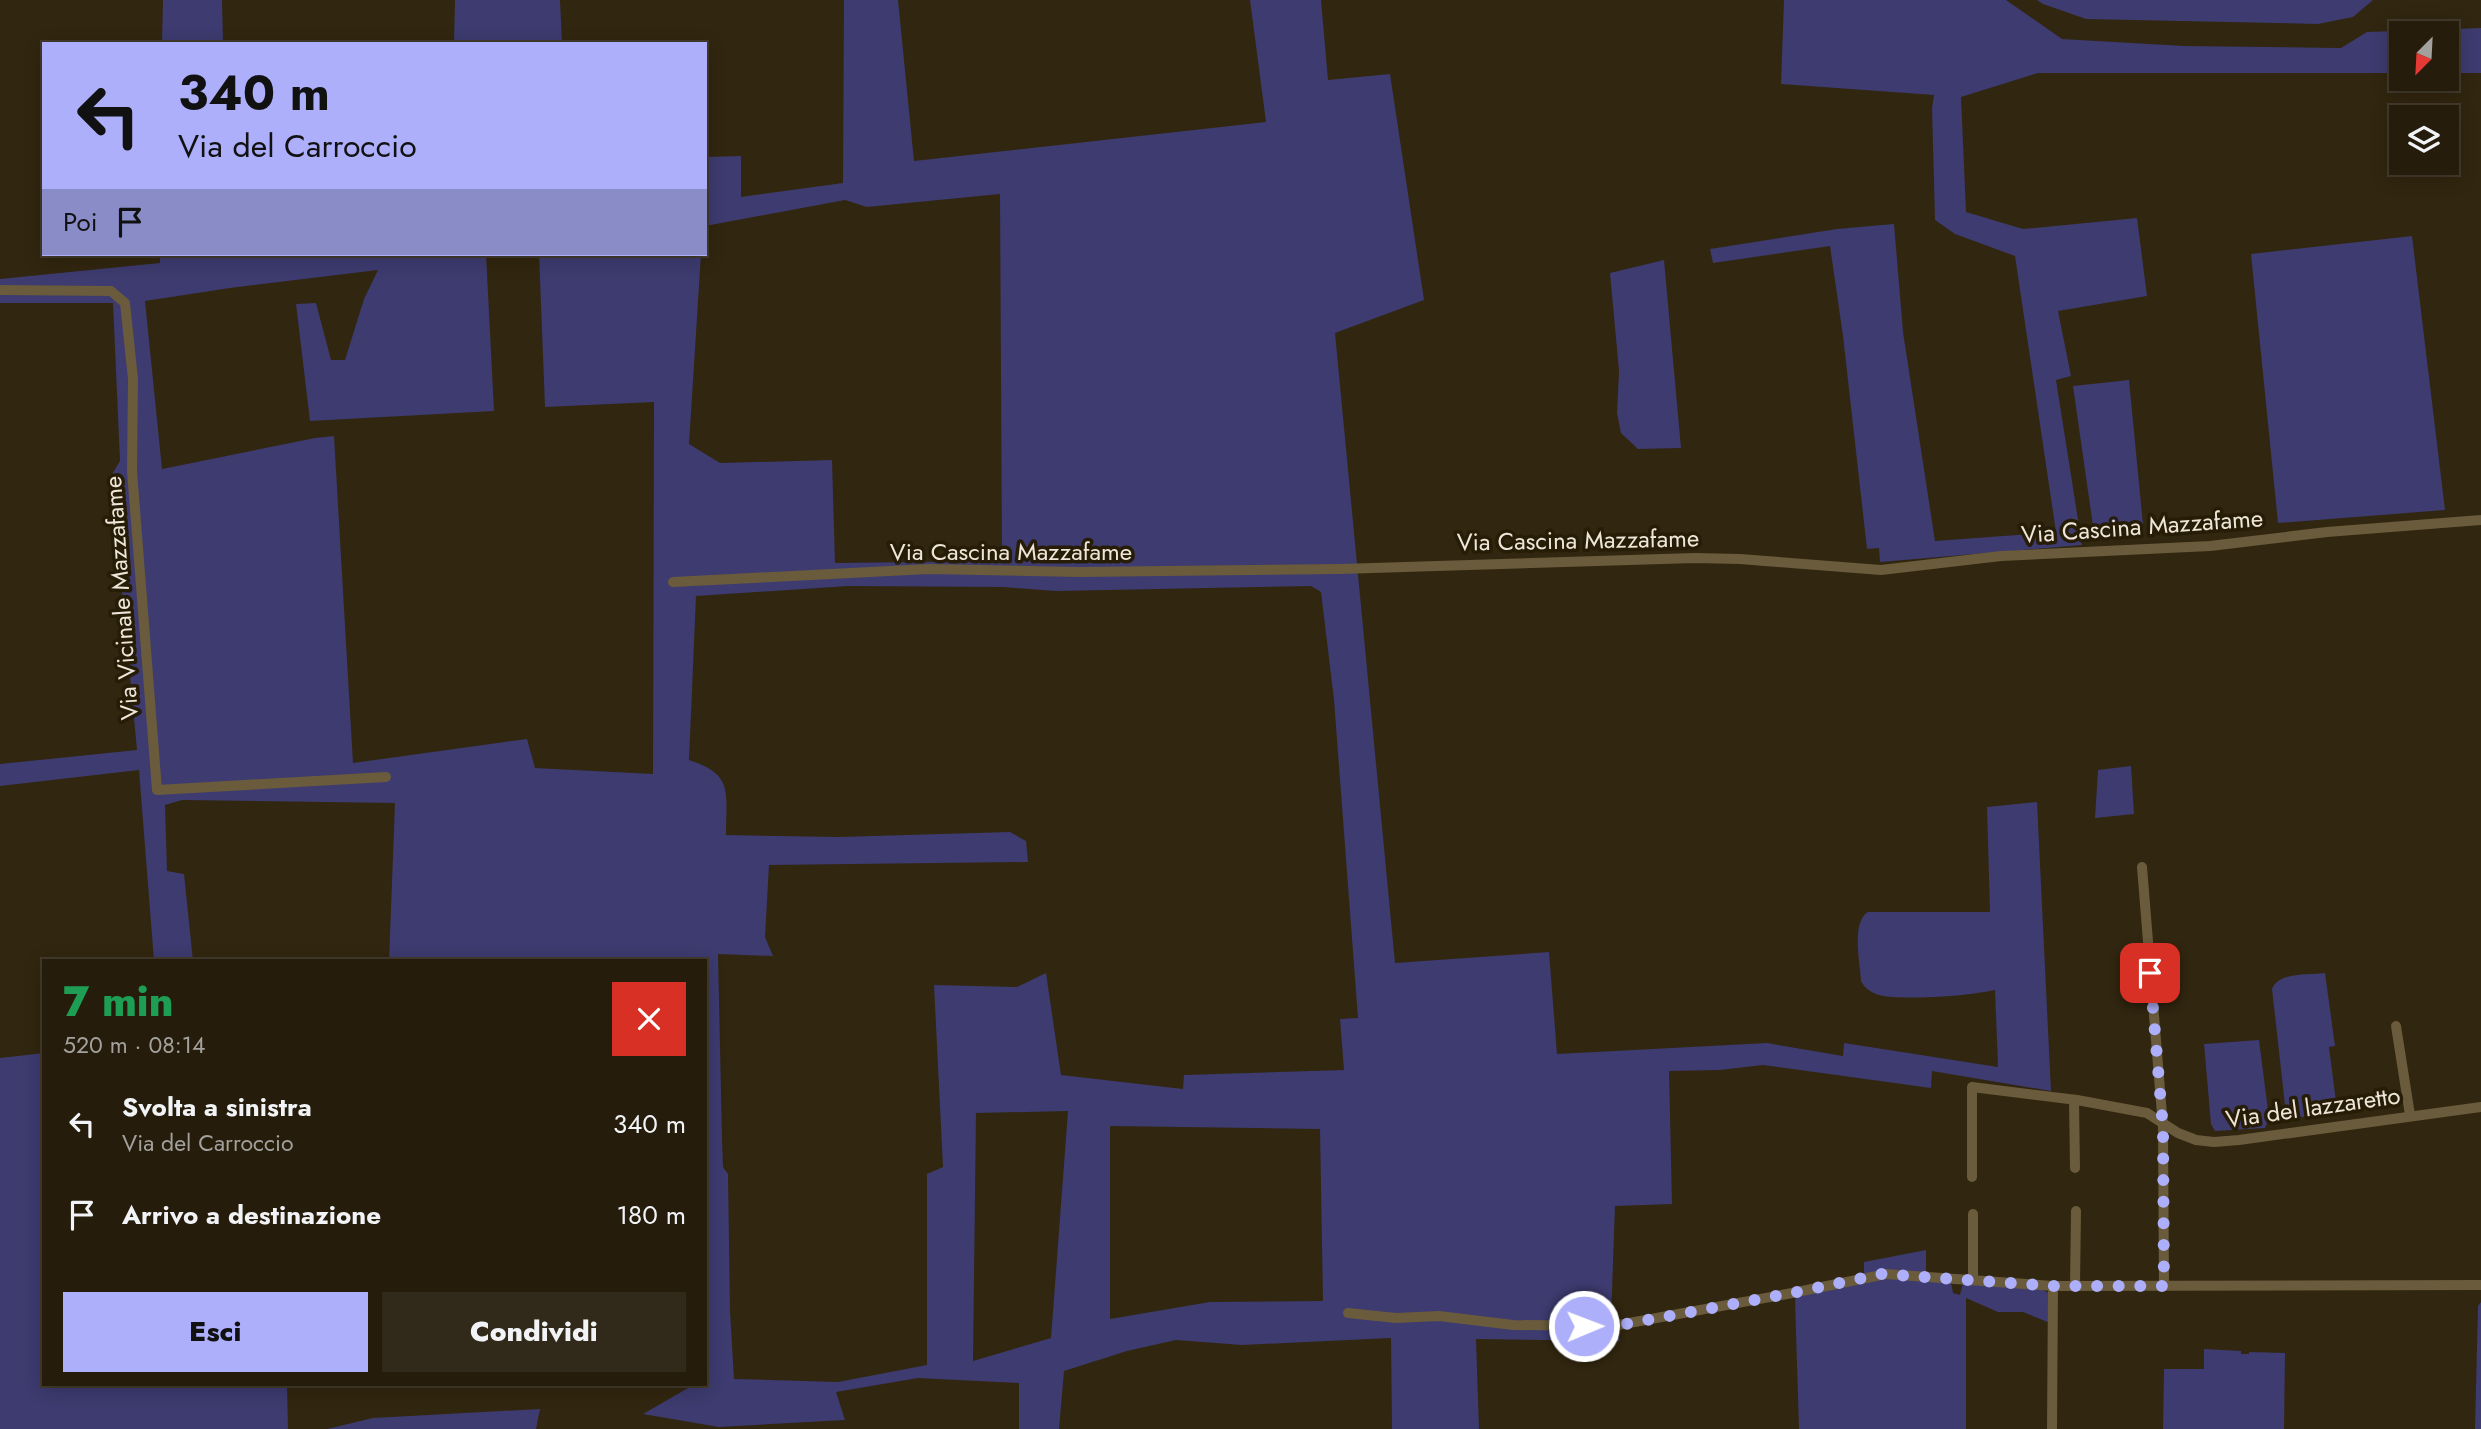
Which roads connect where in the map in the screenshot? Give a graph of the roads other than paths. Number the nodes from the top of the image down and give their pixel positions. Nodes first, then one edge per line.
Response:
1 (0, 290) edge
2 (2481, 520) edge
3 (673, 582) dead end
4 (386, 777) dead end
5 (2142, 867) dead end
6 (2396, 1026) dead end
7 (2074, 1100) junction
8 (2481, 1107) edge
9 (2410, 1115) junction
10 (2162, 1122) junction
11 (2074, 1168) dead end
12 (1972, 1177) dead end
13 (2076, 1211) dead end
14 (1973, 1214) dead end
15 (1973, 1280) junction
16 (2481, 1285) edge
17 (2053, 1286) junction
18 (2076, 1286) junction
19 (2164, 1286) junction
20 (1348, 1313) dead end
21 (2052, 1429) edge

1 - 4 street, Via Vicinale Mazzafame
2 - 3 street, Via Cascina Mazzafame
5 - 10 street
6 - 9 street
7 - 10 street, Via del lazzaretto
7 - 11 street
7 - 12 street, Via del lazzaretto
8 - 9 street, Via del lazzaretto
9 - 10 street, Via del lazzaretto
10 - 19 street
13 - 18 street
14 - 15 street
15 - 17 street
15 - 20 street
16 - 19 street
17 - 18 street
17 - 21 street
18 - 19 street

